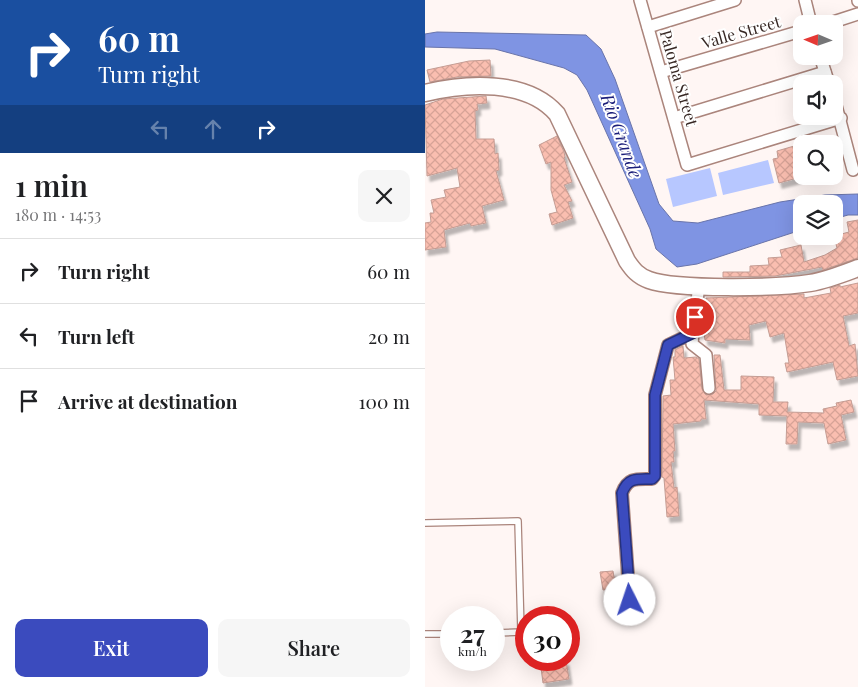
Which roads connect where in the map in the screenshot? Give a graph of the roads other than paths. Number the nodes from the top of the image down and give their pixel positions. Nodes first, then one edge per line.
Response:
1 (640, 0) edge
2 (735, 0) edge
3 (805, 0) edge
4 (858, 14) edge
5 (809, 15) edge
6 (843, 19) edge
7 (648, 27) junction
8 (793, 33) edge
9 (823, 65) edge
10 (661, 72) junction
11 (825, 72) junction
12 (826, 75) edge
13 (425, 94) edge
14 (674, 118) junction
15 (818, 125) edge
16 (843, 125) edge
17 (853, 170) dead end
18 (858, 268) edge
19 (699, 285) junction
20 (693, 333) junction
21 (709, 388) dead end
22 (425, 523) edge
23 (631, 618) dead end
24 (505, 633) edge
25 (425, 634) edge
26 (440, 634) edge

1 - 7 street, Paloma Street
2 - 7 street
3 - 5 street
4 - 6 street
7 - 10 street, Paloma Street
8 - 10 street, Valle Street
9 - 11 street
10 - 14 street, Paloma Street
11 - 12 street
11 - 14 street
13 - 19 main road
14 - 15 street, Paloma Street
16 - 17 street
18 - 19 main road
19 - 20 street
20 - 21 street
20 - 23 street
22 - 24 lane
25 - 26 lane

